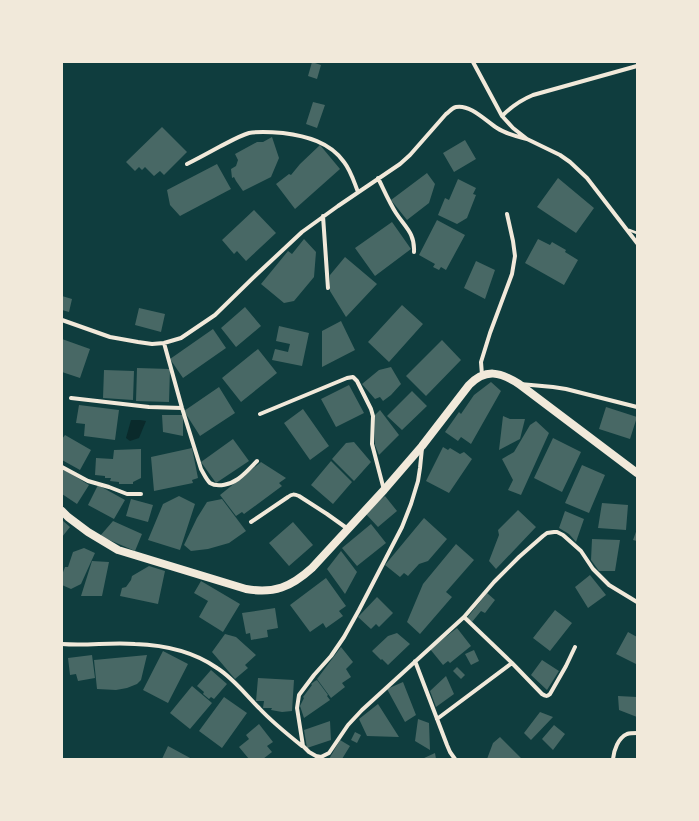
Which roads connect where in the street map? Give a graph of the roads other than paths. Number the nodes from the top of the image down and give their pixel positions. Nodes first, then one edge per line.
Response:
1 (473, 62) edge
2 (637, 66) edge
3 (502, 116) junction
4 (527, 139) junction
5 (187, 164) dead end
6 (378, 178) junction
7 (358, 192) junction
8 (507, 214) dead end
9 (323, 216) junction
10 (626, 230) junction
11 (637, 233) edge
12 (637, 243) edge
13 (414, 252) dead end
14 (328, 288) dead end
15 (62, 320) edge
16 (164, 343) junction
17 (482, 375) junction
18 (519, 384) junction
19 (71, 398) dead end
20 (637, 407) edge
21 (182, 408) junction
22 (260, 414) dead end
23 (422, 446) junction
24 (257, 461) dead end
25 (62, 466) edge
26 (637, 472) edge
27 (384, 490) junction
28 (141, 494) dead end
29 (62, 511) edge
30 (251, 522) dead end
31 (348, 530) junction
32 (637, 602) edge
33 (464, 617) junction
34 (62, 644) edge
35 (575, 647) dead end
36 (415, 661) junction
37 (512, 663) junction
38 (437, 719) junction
39 (637, 733) edge
40 (303, 746) junction
41 (455, 759) edge
42 (613, 759) edge

1 - 3 street
2 - 3 street
3 - 4 street
4 - 6 street
4 - 10 street
5 - 7 street
6 - 7 street
6 - 13 street
7 - 9 street
8 - 17 street
9 - 14 street
9 - 16 street
10 - 11 lane
10 - 12 street
15 - 16 street
16 - 21 street
17 - 18 main road
17 - 23 main road
18 - 20 street
18 - 26 main road
19 - 21 street
21 - 24 street
22 - 27 street
23 - 27 main road
23 - 40 street
25 - 28 street
27 - 31 main road
29 - 31 main road
30 - 31 street
32 - 33 street
33 - 36 street
33 - 37 street
34 - 40 street
35 - 37 street
36 - 38 street
36 - 40 street
37 - 38 street
38 - 41 street
39 - 42 street

